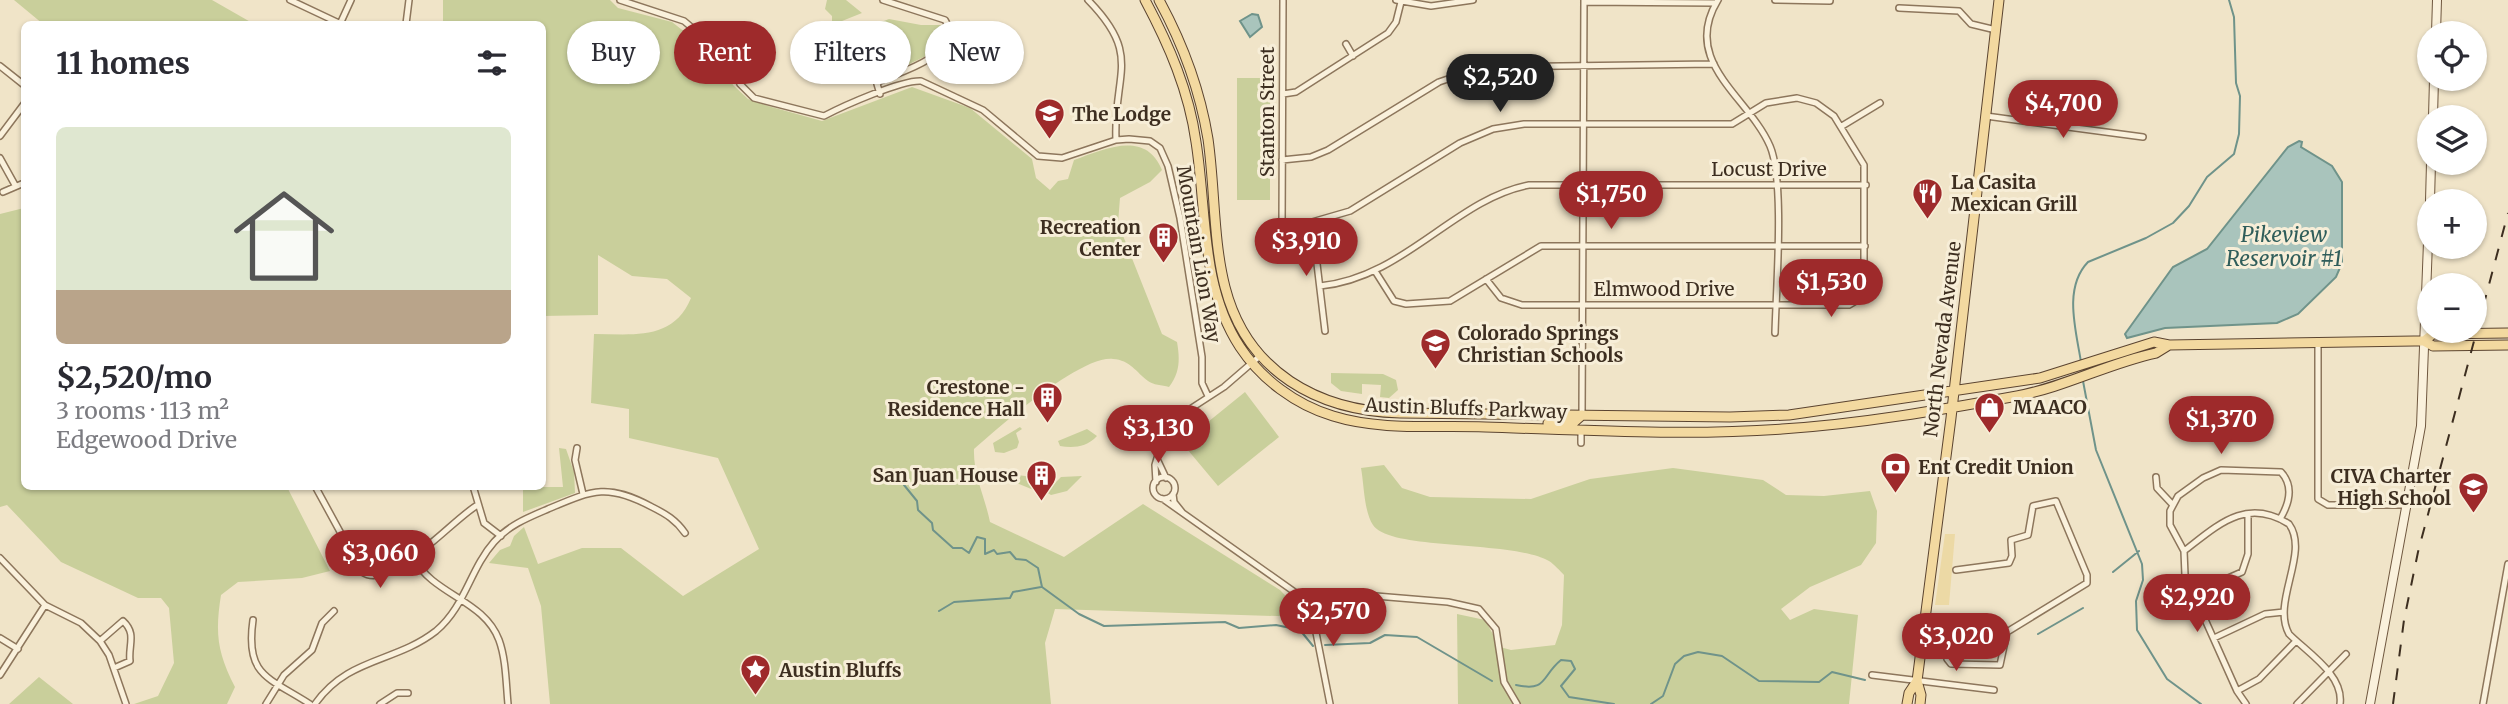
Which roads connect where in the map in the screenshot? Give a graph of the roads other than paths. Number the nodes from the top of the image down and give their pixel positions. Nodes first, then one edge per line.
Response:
1 (289, 0) edge
2 (351, 0) edge
3 (409, 0) edge
4 (620, 0) edge
5 (883, 0) edge
6 (1088, 0) edge
7 (1145, 0) edge
8 (1159, 0) edge
9 (1283, 0) edge
10 (1473, 0) edge
11 (1775, 0) edge
12 (1999, 0) edge
13 (2437, 0) edge
14 (1399, 1) edge
15 (1584, 1) edge
16 (1830, 1) edge
17 (1716, 2) edge
18 (1899, 8) dead end
19 (334, 21) edge
20 (341, 21) edge
21 (406, 21) edge
22 (2436, 21) edge
23 (1996, 30) junction
24 (1346, 44) dead end
25 (1353, 56) junction
26 (1583, 64) junction
27 (1714, 64) junction
28 (0, 66) edge
29 (21, 83) edge
30 (880, 94) junction
31 (1283, 94) junction
32 (1880, 103) dead end
33 (21, 108) edge
34 (1749, 115) junction
35 (1986, 116) junction
36 (1583, 124) junction
37 (1842, 126) junction
38 (0, 136) edge
39 (2144, 137) dead end
40 (1116, 140) junction
41 (0, 158) edge
42 (1282, 159) junction
43 (21, 184) edge
44 (1583, 184) junction
45 (15, 185) junction
46 (1776, 185) junction
47 (1866, 185) junction
48 (4, 192) dead end
49 (1312, 222) junction
50 (1282, 224) joint
51 (1583, 244) junction
52 (1776, 245) junction
53 (1865, 246) junction
54 (1375, 271) junction
55 (1486, 279) junction
56 (1320, 286) junction
57 (1583, 305) junction
58 (1776, 305) junction
59 (1325, 331) dead end
60 (1775, 333) dead end
61 (2487, 334) edge
62 (2508, 334) edge
63 (2417, 341) edge
64 (2318, 342) junction
65 (2424, 343) edge
66 (2428, 343) edge
67 (2508, 345) edge
68 (1261, 355) junction
69 (1252, 363) junction
70 (2063, 378) junction
71 (1954, 392) junction
72 (1208, 396) junction
73 (1952, 407) junction
74 (1582, 415) junction
75 (1506, 428) junction
76 (1581, 429) junction
77 (1636, 430) junction
78 (1581, 443) dead end
79 (577, 448) dead end
80 (1158, 461) junction
81 (2156, 477) dead end
82 (1166, 478) junction
83 (1156, 481) junction
84 (318, 490) edge
85 (473, 490) edge
86 (583, 494) junction
87 (1173, 494) junction
88 (1163, 499) junction
89 (2172, 504) junction
90 (2407, 505) junction
91 (476, 506) junction
92 (1182, 512) junction
93 (2248, 514) junction
94 (2280, 519) junction
95 (685, 533) dead end
96 (501, 536) junction
97 (2184, 551) junction
98 (0, 558) edge
99 (414, 559) junction
100 (2508, 564) edge
101 (1956, 570) dead end
102 (2194, 593) junction
103 (1309, 597) junction
104 (461, 600) junction
105 (45, 605) junction
106 (334, 611) dead end
107 (2284, 612) junction
108 (253, 620) dead end
109 (1924, 627) junction
110 (0, 638) edge
111 (2214, 638) junction
112 (100, 641) junction
113 (2296, 641) junction
114 (18, 649) junction
115 (2346, 654) dead end
116 (114, 668) junction
117 (2327, 671) junction
118 (0, 675) edge
119 (1872, 676) dead end
120 (1917, 681) junction
121 (278, 684) junction
122 (1994, 690) dead end
123 (2237, 691) junction
124 (408, 693) dead end
125 (126, 704) edge
126 (266, 704) edge
127 (312, 704) edge
128 (380, 704) edge
129 (508, 704) edge
130 (1330, 704) edge
131 (1517, 704) edge
132 (1907, 704) edge
133 (1920, 704) edge
134 (2246, 704) edge
135 (2297, 704) edge
136 (2340, 704) edge
137 (2370, 704) edge
138 (2483, 704) edge

1 - 19 street
2 - 20 street
3 - 21 street
4 - 30 street, Mountain Lion Way
5 - 30 street
6 - 40 street
7 - 69 main road, Austin Bluffs Parkway
8 - 68 main road, Austin Bluffs Parkway
9 - 31 street, Stanton Street
10 - 14 street
11 - 16 street
12 - 23 main road, North Nevada Avenue
13 - 22 street
14 - 25 street
15 - 17 street
15 - 26 street
17 - 27 street
18 - 23 street
23 - 35 main road, North Nevada Avenue
24 - 25 street
25 - 31 street
26 - 27 street
26 - 36 street
26 - 42 street
27 - 34 street
28 - 29 street
30 - 40 street, Mountain Lion Way
31 - 42 street, Stanton Street
32 - 37 street
33 - 38 street
34 - 36 street, Elmwood Drive
34 - 37 street, Elmwood Drive
34 - 46 street
35 - 39 street
35 - 71 main road, North Nevada Avenue
36 - 44 street
36 - 49 street, Elmwood Drive
37 - 47 street, Elmwood Drive
40 - 72 street, Mountain Lion Way
41 - 45 street
42 - 50 street, Stanton Street
43 - 45 street
44 - 46 street, Locust Drive
44 - 51 street
44 - 54 street, Locust Drive
45 - 48 street
46 - 47 street, Locust Drive
46 - 52 street
47 - 53 street, Elmwood Drive
49 - 50 street, Elmwood Drive
49 - 56 street
51 - 52 street
51 - 55 street
51 - 57 street
52 - 53 street
52 - 58 street
53 - 58 street, Elmwood Drive
54 - 55 street
54 - 56 street, Locust Drive
55 - 57 street, Elmwood Drive
56 - 59 street
57 - 58 street, Elmwood Drive
57 - 74 street
58 - 60 street
61 - 62 main road
63 - 64 main road
64 - 70 main road
64 - 90 street
65 - 90 street
66 - 67 main road
68 - 69 street
68 - 74 main road, Austin Bluffs Parkway
69 - 72 street
69 - 75 main road, Austin Bluffs Parkway
70 - 71 main road, Austin Bluffs Parkway
70 - 73 main road, Austin Bluffs Parkway
71 - 73 main road, North Nevada Avenue
71 - 74 main road, Austin Bluffs Parkway
72 - 80 street
73 - 77 main road, Austin Bluffs Parkway
73 - 109 main road, North Nevada Avenue
74 - 75 main road
74 - 77 main road
75 - 76 main road, Austin Bluffs Parkway
76 - 77 main road, Austin Bluffs Parkway
76 - 78 street
79 - 86 street
80 - 82 street
80 - 83 street
81 - 89 street
82 - 83 street
82 - 87 street
83 - 88 street
84 - 99 street
85 - 91 street
86 - 95 street
86 - 96 street
87 - 88 street
87 - 92 street
88 - 92 street
89 - 94 street
89 - 97 street
90 - 137 street
91 - 96 street
91 - 99 street
92 - 103 street
93 - 94 street
93 - 97 street
93 - 102 street
94 - 107 street
96 - 104 street
97 - 102 street
98 - 105 street
99 - 104 street
100 - 138 street
101 - 109 street
102 - 111 street
103 - 130 street
103 - 131 street
104 - 127 street
104 - 129 street
105 - 112 street
105 - 114 street
106 - 121 street
107 - 111 street
107 - 113 street
108 - 121 street
109 - 120 main road, North Nevada Avenue
110 - 114 street
111 - 123 street
112 - 116 street
112 - 116 street
113 - 117 street
113 - 123 street
114 - 118 street
115 - 117 street
116 - 125 street
117 - 135 street
117 - 136 street
119 - 120 street
120 - 122 street
120 - 132 main road, North Nevada Avenue
120 - 133 main road, North Nevada Avenue
121 - 126 street
121 - 127 street
123 - 134 street
124 - 128 street

